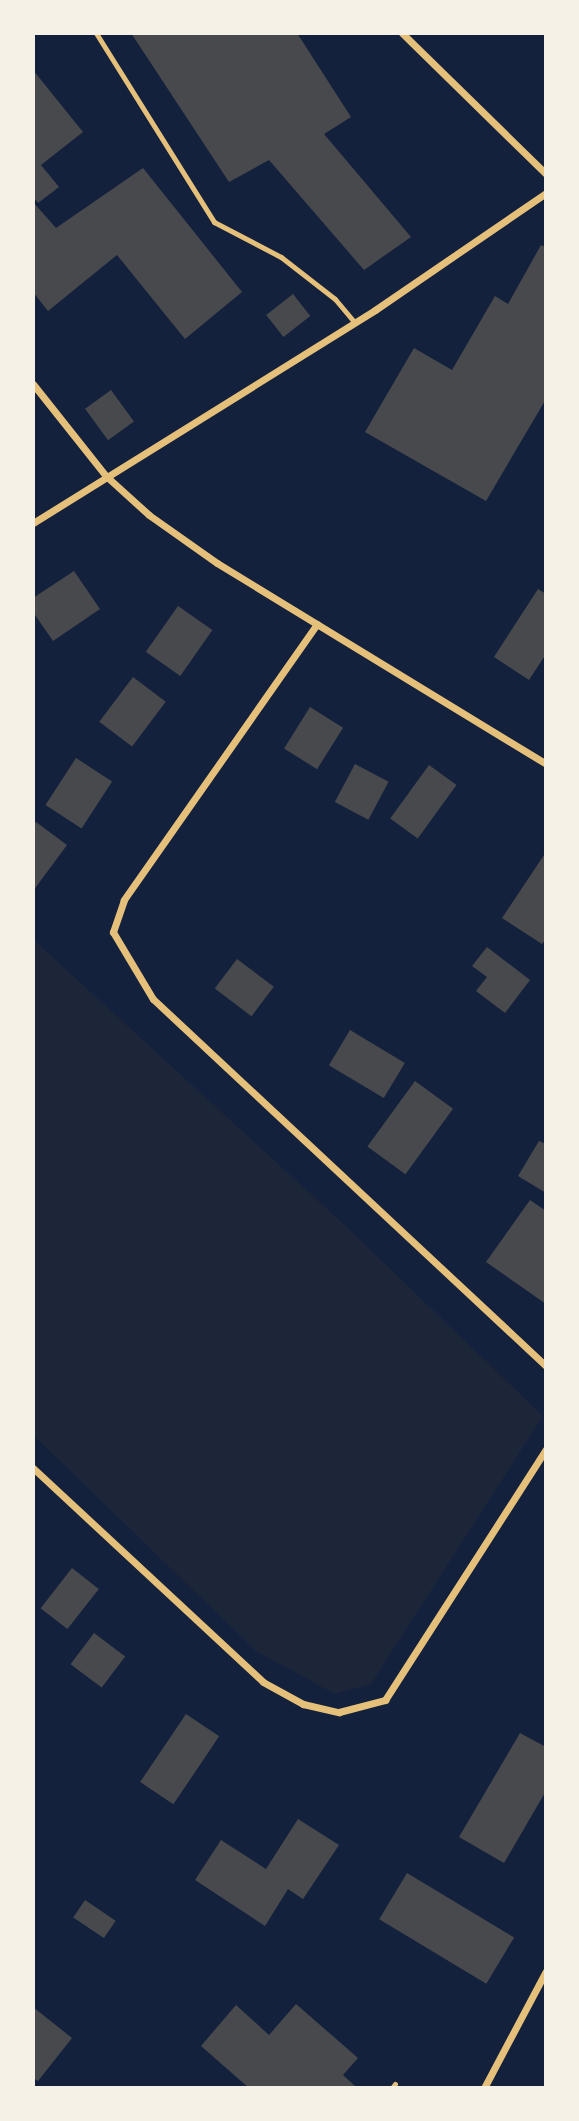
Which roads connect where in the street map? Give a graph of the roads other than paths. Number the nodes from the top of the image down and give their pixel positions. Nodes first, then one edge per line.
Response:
1 (96, 33) edge
2 (402, 33) edge
3 (546, 174) edge
4 (546, 193) edge
5 (355, 323) junction
6 (33, 384) edge
7 (106, 476) junction
8 (33, 523) edge
9 (317, 624) junction
10 (546, 764) edge
11 (546, 1366) edge
12 (546, 1449) edge
13 (33, 1468) edge
14 (546, 1971) edge
15 (484, 2088) edge

1 - 5 lane
2 - 3 street
4 - 5 street
5 - 7 street
6 - 7 street
7 - 8 street
7 - 9 street
9 - 10 street
9 - 11 street
12 - 13 street
14 - 15 street

